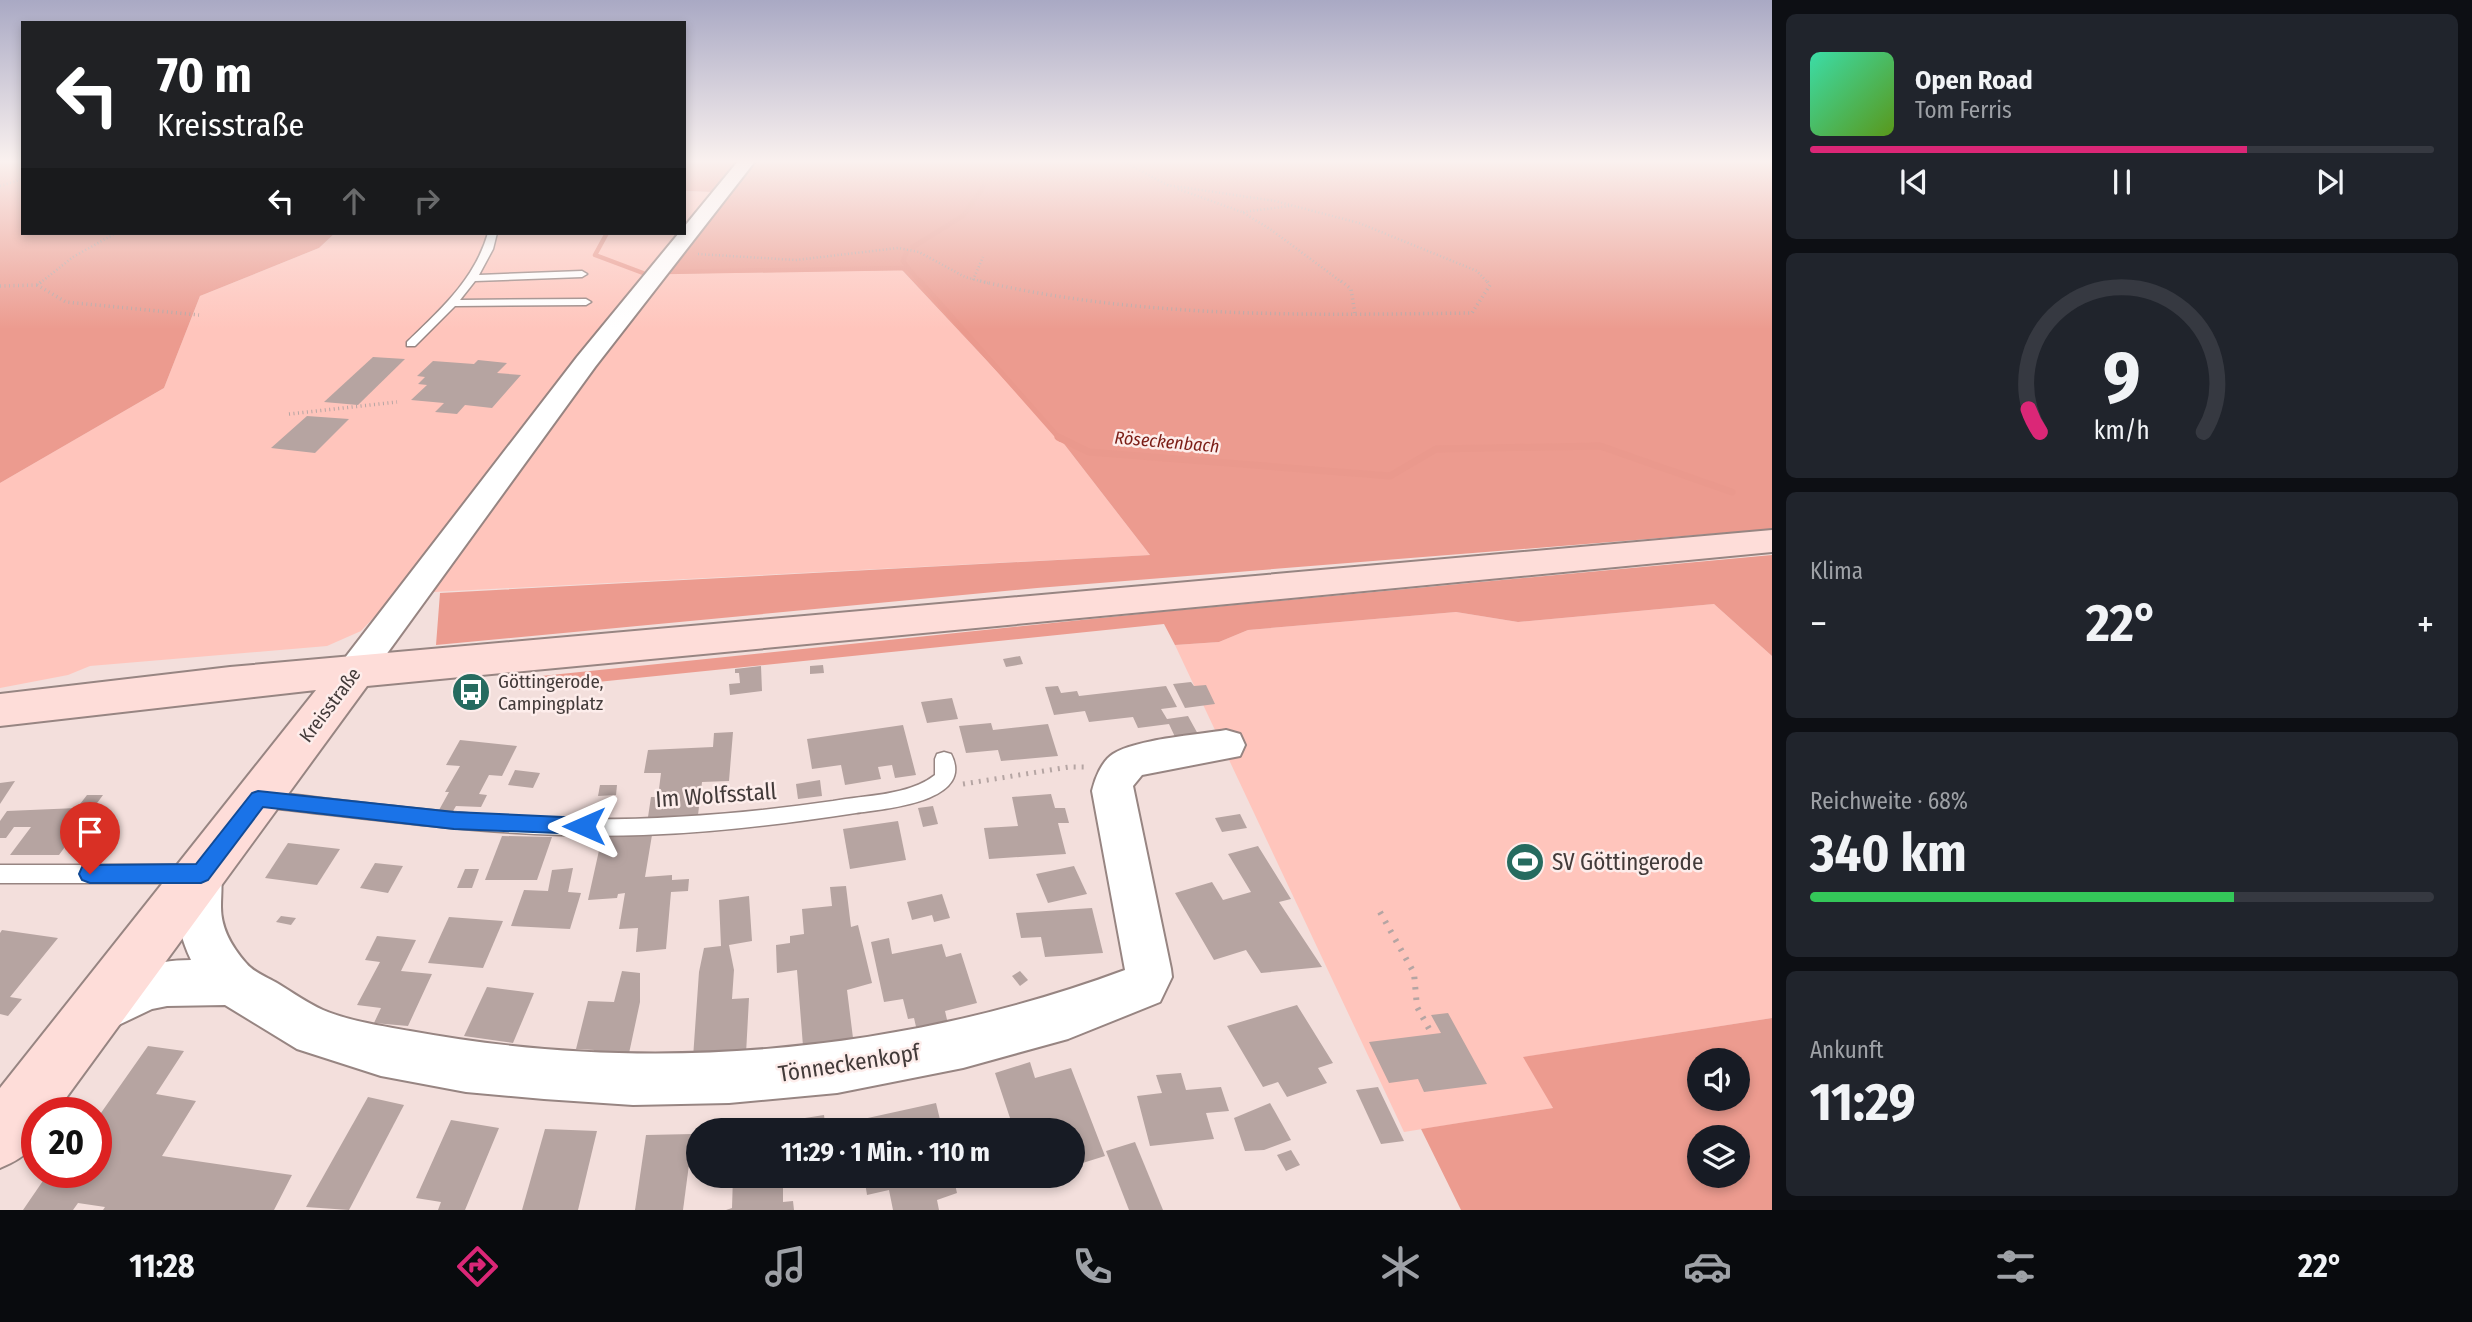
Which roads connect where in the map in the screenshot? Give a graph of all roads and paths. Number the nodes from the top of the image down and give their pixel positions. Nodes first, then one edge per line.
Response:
1 (701, 216) edge
2 (1249, 216) edge
3 (1333, 216) edge
4 (112, 235) edge
5 (492, 235) edge
6 (983, 257) dead end
7 (664, 262) junction
8 (582, 274) dead end
9 (472, 278) junction
10 (973, 279) junction
11 (37, 285) junction
12 (0, 286) edge
13 (586, 302) dead end
14 (452, 303) junction
15 (1355, 314) junction
16 (199, 315) dead end
17 (411, 344) dead end
18 (397, 402) dead end
19 (289, 414) dead end
20 (1772, 541) edge
21 (354, 672) junction
22 (0, 710) edge
23 (1226, 745) dead end
24 (944, 759) dead end
25 (1118, 773) junction
26 (924, 791) junction
27 (258, 799) junction
28 (0, 874) edge
29 (201, 874) junction
30 (1380, 912) dead end
31 (231, 982) junction
32 (94, 1015) junction
33 (1432, 1034) dead end
34 (0, 1137) edge

1 - 7 street
2 - 15 path
3 - 15 path
4 - 11 path
5 - 9 lane
6 - 10 path
7 - 10 path
7 - 21 street, Kreisstraße
8 - 9 lane
9 - 14 lane
10 - 15 path
11 - 12 path
11 - 16 path
13 - 14 lane
14 - 17 lane
18 - 19 path
20 - 21 main road
21 - 22 main road
21 - 27 main road, Kreisstraße
23 - 25 street
24 - 26 lane
25 - 26 path
25 - 31 street, Tönneckenkopf
26 - 27 lane, Im Wolfsstall
27 - 29 main road, Kreisstraße
28 - 29 lane
29 - 31 street, Tönneckenkopf
29 - 32 main road, Kreisstraße
30 - 33 path
31 - 32 street, Tönneckenkopf
32 - 34 main road, Kreisstraße

